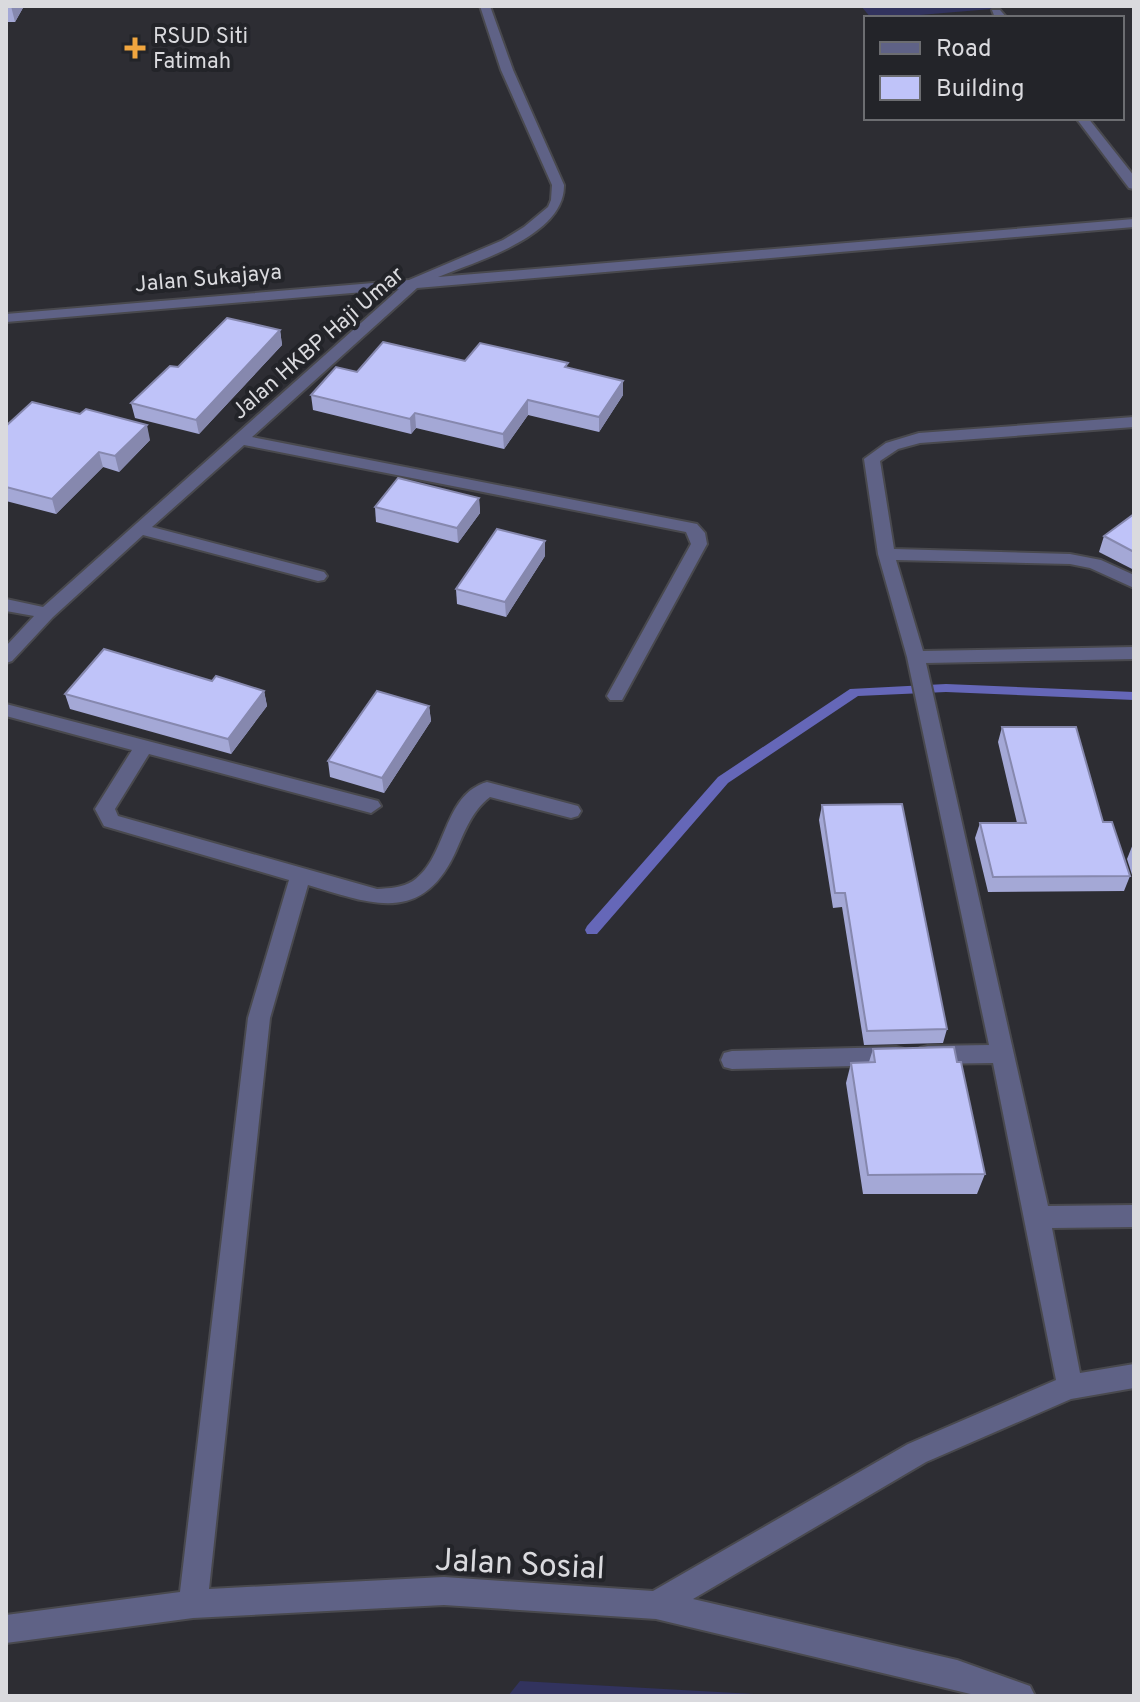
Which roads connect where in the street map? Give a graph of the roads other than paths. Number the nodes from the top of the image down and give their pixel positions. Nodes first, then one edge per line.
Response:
1 (485, 6) edge
2 (1084, 120) edge
3 (1134, 185) edge
4 (1134, 223) edge
5 (415, 282) junction
6 (6, 318) edge
7 (1134, 422) edge
8 (239, 439) junction
9 (139, 529) junction
10 (886, 554) junction
11 (318, 576) dead end
12 (1134, 582) edge
13 (6, 605) edge
14 (47, 613) junction
15 (1134, 653) edge
16 (6, 657) edge
17 (916, 657) junction
18 (616, 696) dead end
19 (6, 710) edge
20 (144, 746) junction
21 (371, 806) dead end
22 (571, 811) dead end
23 (301, 875) junction
24 (1003, 1054) junction
25 (732, 1060) dead end
26 (1134, 1216) edge
27 (1038, 1217) junction
28 (1134, 1376) edge
29 (1070, 1387) junction
30 (193, 1604) junction
31 (656, 1605) junction
32 (6, 1629) edge
33 (1020, 1696) edge

1 - 5 street, Jalan HKBP Haji Umar
2 - 3 street
4 - 5 street, Jalan Sukajaya
5 - 6 street, Jalan Sukajaya
5 - 8 street, Jalan HKBP Haji Umar
7 - 10 street
8 - 9 street, Jalan HKBP Haji Umar
8 - 18 street
9 - 11 street
9 - 14 street, Jalan HKBP Haji Umar
10 - 12 street
10 - 17 street
13 - 14 street
14 - 16 street, Jalan HKBP Haji Umar
15 - 17 street
17 - 24 street
19 - 20 street
20 - 21 street
20 - 23 street
22 - 23 street
23 - 30 street
24 - 25 street
24 - 27 street
26 - 27 street
27 - 29 street
28 - 29 street
29 - 31 street
30 - 31 street, Jalan Sosial
30 - 32 street, Jalan Sosial
31 - 33 street, Jalan Sosial

